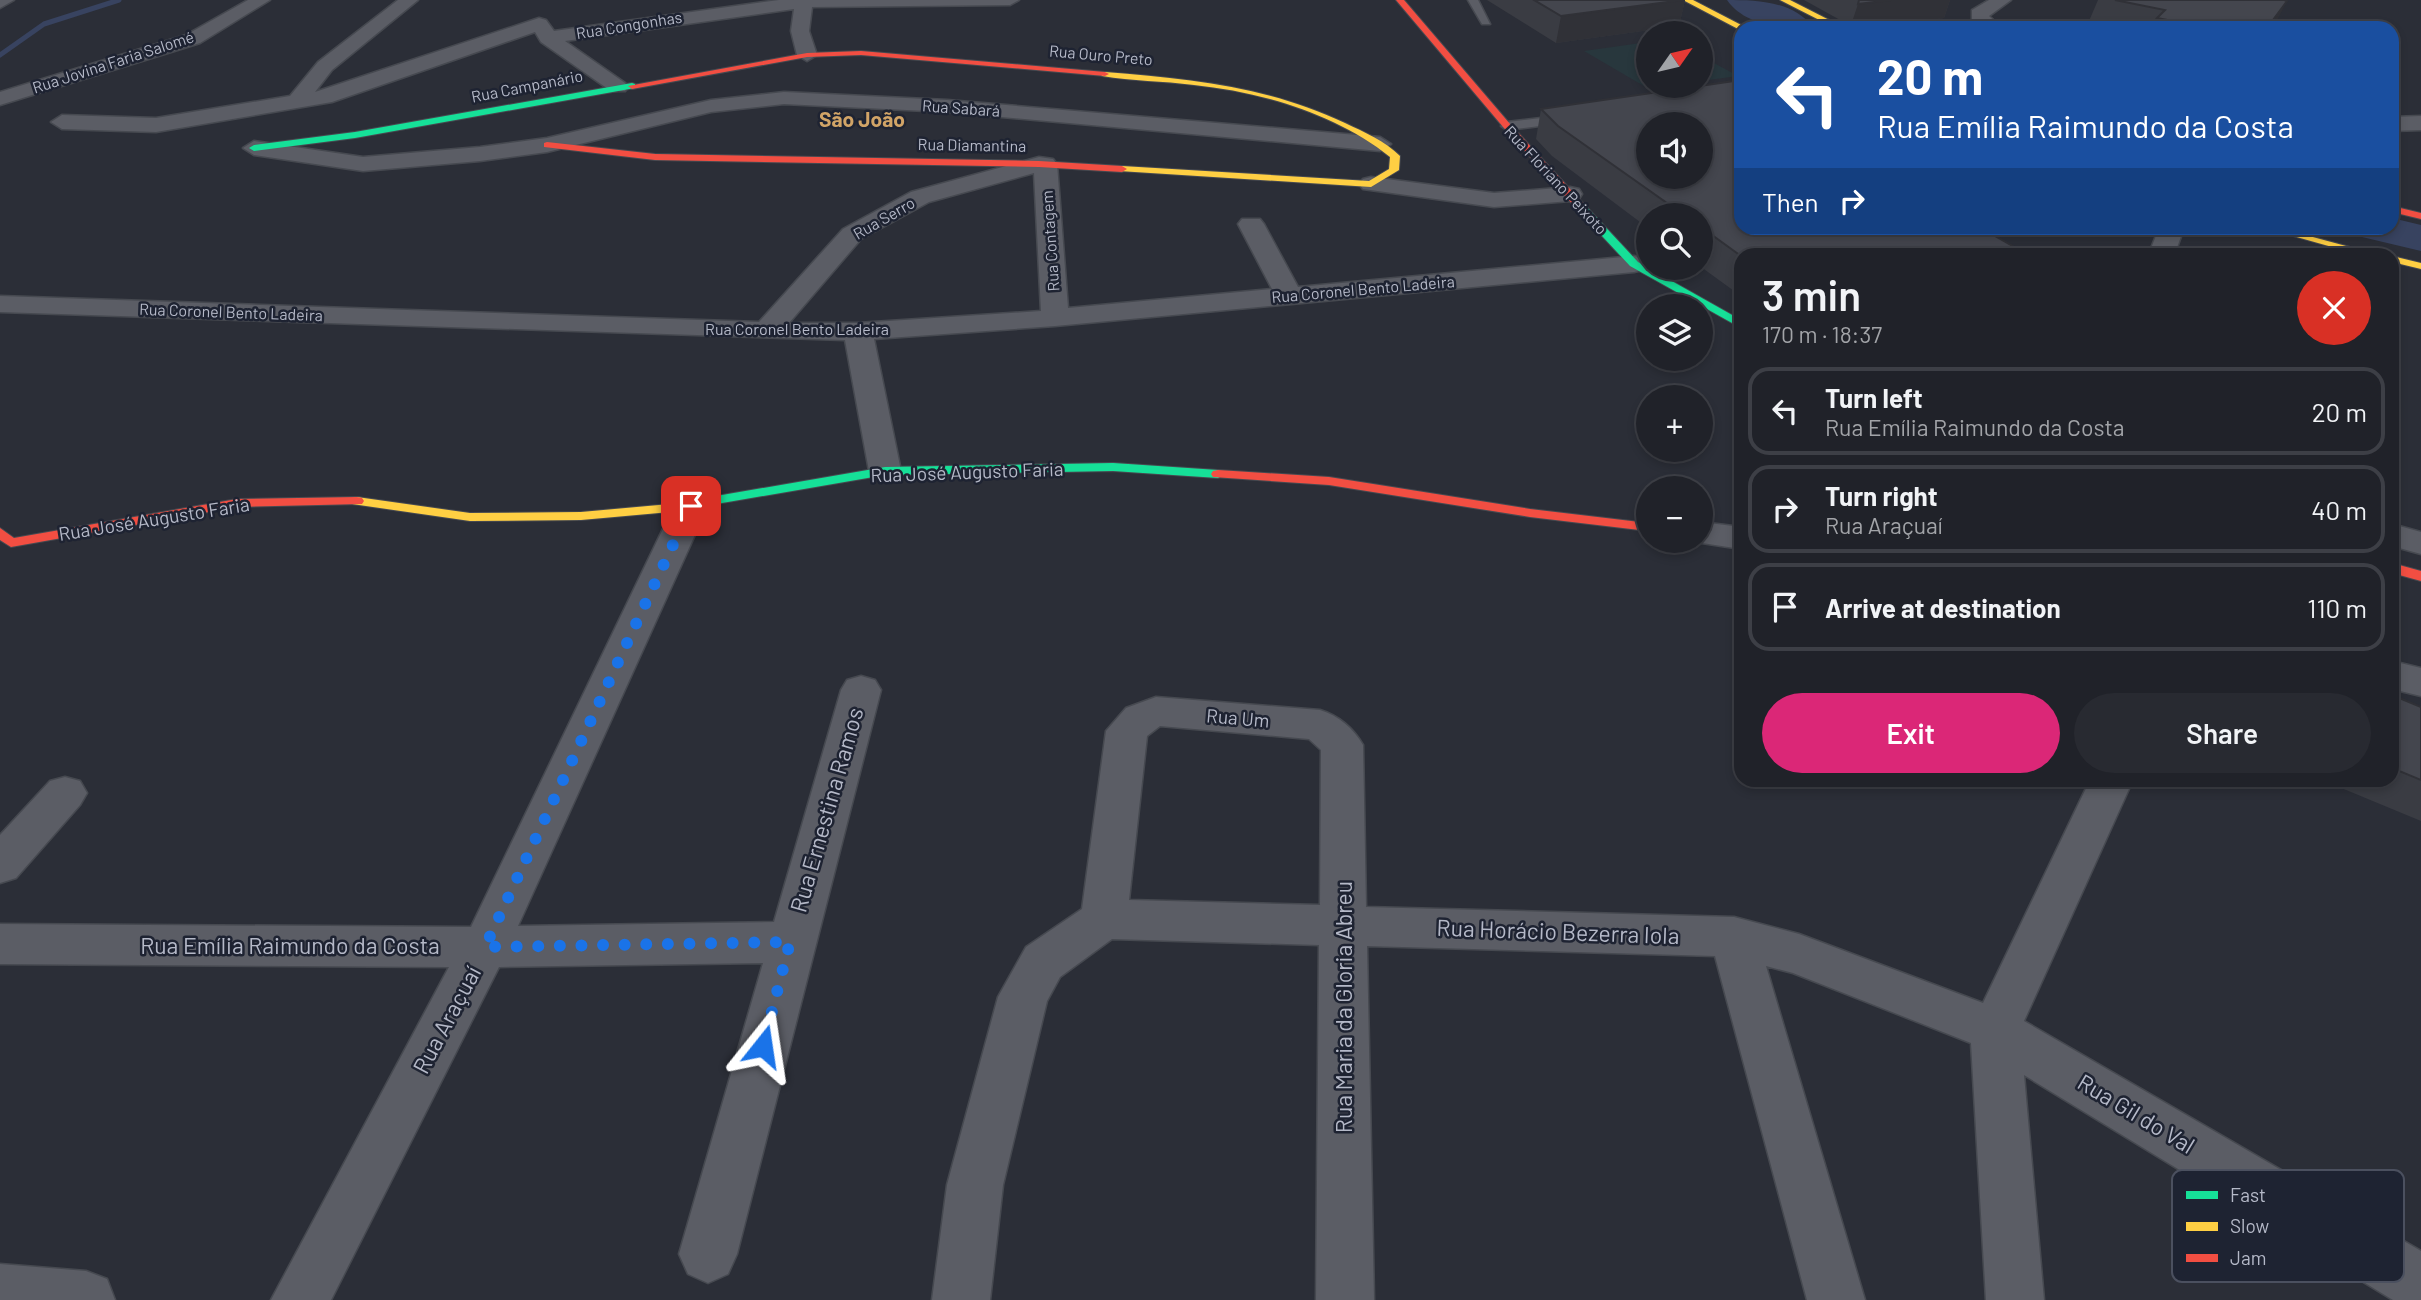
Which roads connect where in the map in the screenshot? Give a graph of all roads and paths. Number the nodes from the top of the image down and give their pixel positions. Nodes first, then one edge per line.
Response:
1 (5, 0) edge
2 (261, 0) edge
3 (410, 0) edge
4 (1400, 0) edge
5 (1473, 0) edge
6 (1687, 0) edge
7 (1784, 0) edge
8 (2002, 0) edge
9 (803, 1) edge
10 (1007, 1) edge
11 (548, 2) dead end
12 (0, 3) edge
13 (707, 7) edge
14 (1827, 21) edge
15 (1981, 21) edge
16 (1486, 22) dead end
17 (1734, 24) edge
18 (544, 31) junction
19 (807, 55) junction
20 (618, 87) junction
21 (0, 99) edge
22 (297, 102) junction
23 (1576, 117) edge
24 (62, 122) dead end
25 (2421, 123) edge
26 (2399, 124) edge
27 (1507, 126) junction
28 (1380, 144) junction
29 (547, 145) junction
30 (254, 148) joint
31 (1042, 164) junction
32 (1371, 184) junction
33 (1570, 194) junction
34 (2399, 211) edge
35 (2421, 216) edge
36 (1251, 224) dead end
37 (2297, 235) edge
38 (2347, 248) edge
39 (2399, 261) edge
40 (1634, 264) junction
41 (2421, 266) edge
42 (1289, 295) junction
43 (0, 304) edge
44 (36, 305) junction
45 (1055, 318) junction
46 (1734, 321) edge
47 (0, 328) edge
48 (767, 331) junction
49 (858, 332) junction
50 (885, 471) junction
51 (691, 506) junction
52 (1636, 526) edge
53 (1713, 534) edge
54 (1734, 537) edge
55 (2399, 537) edge
56 (4, 540) edge
57 (2421, 543) edge
58 (2399, 570) edge
59 (2421, 576) edge
60 (2399, 677) edge
61 (2421, 682) edge
62 (861, 690) dead end
63 (1320, 725) joint
64 (2109, 787) edge
65 (65, 793) dead end
66 (0, 865) edge
67 (1104, 919) junction
68 (1344, 926) junction
69 (1734, 937) junction
70 (790, 942) junction
71 (0, 944) edge
72 (485, 947) junction
73 (1995, 1030) junction
74 (2230, 1170) edge
75 (708, 1254) dead end
76 (2404, 1274) edge
77 (2421, 1284) edge
78 (0, 1293) edge
79 (86, 1300) edge
80 (300, 1300) edge
81 (961, 1300) edge
82 (1345, 1300) edge
83 (1836, 1300) edge
84 (2015, 1300) edge

1 - 12 street
2 - 21 street, Rua Jovina Faria Salomé
3 - 22 street
4 - 27 street, Rua Floriano Peixoto
5 - 16 lane
6 - 17 street
7 - 14 street
8 - 15 street
9 - 10 street, Rua Congonhas
9 - 13 street, Rua Congonhas
9 - 19 street
11 - 18 street
13 - 18 street, Rua Congonhas
18 - 20 street
18 - 22 street, Rua Congonhas
19 - 20 street, Rua Campanário
19 - 28 street, Rua Ouro Preto
20 - 30 street, Rua Campanário
22 - 24 street, Rua Congonhas
23 - 27 lane
25 - 26 street
27 - 33 street, Rua Floriano Peixoto
28 - 29 street, Rua Sabará
28 - 32 street
29 - 30 street, Rua Sabará
29 - 31 street, Rua Diamantina
31 - 32 street, Rua Diamantina
31 - 45 street, Rua Contagem
31 - 48 street, Rua Serro
32 - 33 street
33 - 40 street, Rua Floriano Peixoto
34 - 35 street
36 - 42 street
37 - 38 street
39 - 41 street
40 - 42 street, Rua Coronel Bento Ladeira
40 - 46 street, Rua Floriano Peixoto
42 - 45 street, Rua Coronel Bento Ladeira
43 - 44 street, Rua Coronel Bento Ladeira
44 - 47 street
44 - 48 street, Rua Coronel Bento Ladeira
45 - 49 street, Rua Coronel Bento Ladeira
48 - 49 street, Rua Coronel Bento Ladeira
49 - 50 street
50 - 51 street, Rua José Augusto Faria
50 - 52 street, Rua José Augusto Faria
51 - 56 street, Rua José Augusto Faria
51 - 72 street, Rua Araçuaí
53 - 54 street
55 - 57 street
58 - 59 street
60 - 61 street
62 - 70 street, Rua Ernestina Ramos
63 - 67 street, Rua Um
63 - 68 street, Rua Maria da Gloria Abreu
64 - 73 street
65 - 66 street
67 - 68 street, Rua Horácio Bezerra Iola
67 - 81 street
68 - 69 street, Rua Horácio Bezerra Iola
68 - 82 street, Rua Maria da Gloria Abreu
69 - 73 street, Rua Horácio Bezerra Iola
69 - 83 street
70 - 72 street, Rua Emília Raimundo da Costa
70 - 75 street, Rua Ernestina Ramos
71 - 72 street, Rua Emília Raimundo da Costa
72 - 80 street, Rua Araçuaí
73 - 74 street, Rua Gil do Val
73 - 84 street
76 - 77 street, Rua Gil do Val
78 - 79 street

